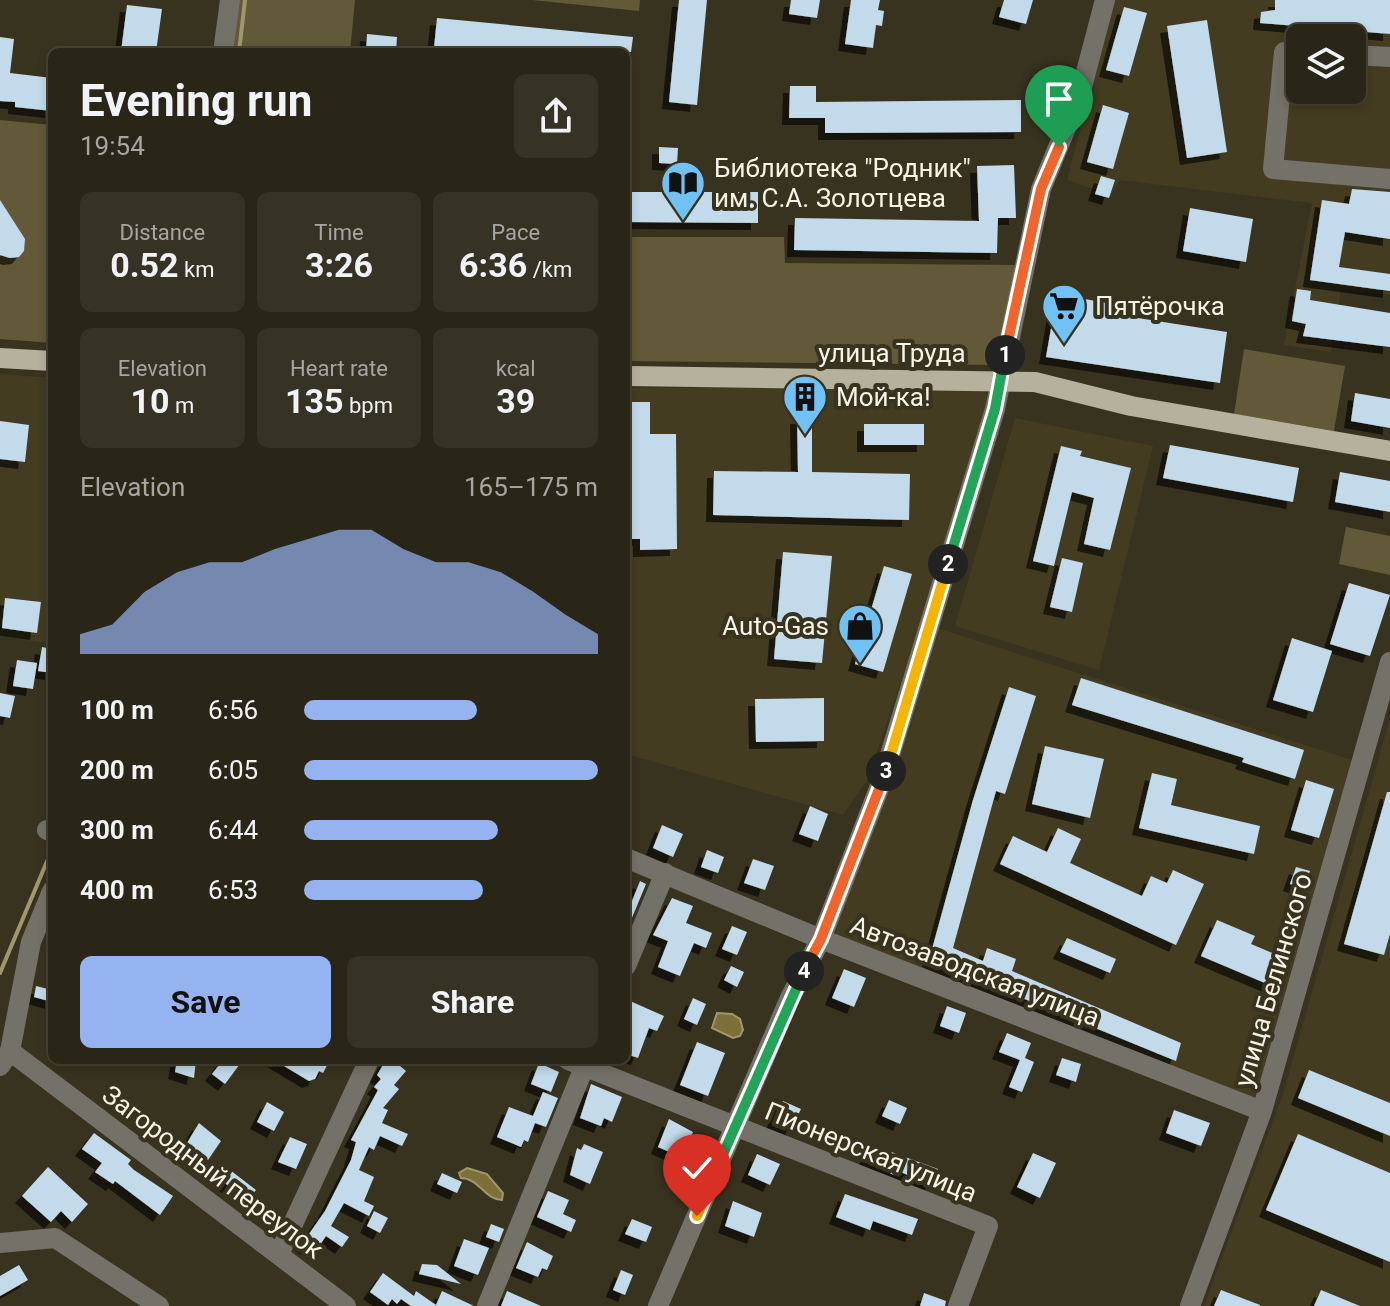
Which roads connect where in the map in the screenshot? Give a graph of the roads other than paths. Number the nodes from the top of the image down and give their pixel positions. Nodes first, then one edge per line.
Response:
1 (230, 0) edge
2 (1105, 0) edge
3 (224, 48) edge
4 (1286, 52) edge
5 (1366, 56) edge
6 (1390, 57) edge
7 (1390, 179) edge
8 (0, 358) edge
9 (48, 361) edge
10 (630, 376) edge
11 (1000, 379) junction
12 (1390, 451) edge
13 (1390, 662) edge
14 (630, 860) edge
15 (665, 873) junction
16 (48, 901) edge
17 (821, 939) junction
18 (630, 956) edge
19 (5, 1058) edge
20 (367, 1064) edge
21 (578, 1064) edge
22 (584, 1064) edge
23 (1262, 1111) junction
24 (735, 1127) junction
25 (0, 1243) edge
26 (279, 1254) junction
27 (159, 1306) edge
28 (346, 1306) edge
29 (487, 1306) edge
30 (658, 1306) edge
31 (958, 1306) edge
32 (1190, 1306) edge

1 - 3 street
2 - 11 street
4 - 7 street
5 - 6 street
8 - 9 main road
10 - 11 main road, улица Труда
11 - 12 main road, улица Труда
11 - 17 street
13 - 23 street, улица Белинского
14 - 15 street, Автозаводская улица
15 - 17 street, Автозаводская улица
15 - 18 street
16 - 19 street
17 - 23 street, Автозаводская улица
17 - 24 street
19 - 26 street, Загородный переулок
20 - 26 street
21 - 29 street
22 - 24 street, Пионерская улица
23 - 32 street, улица Белинского
24 - 30 street
24 - 31 street, Пионерская улица
25 - 27 street
26 - 28 street, Загородный переулок

